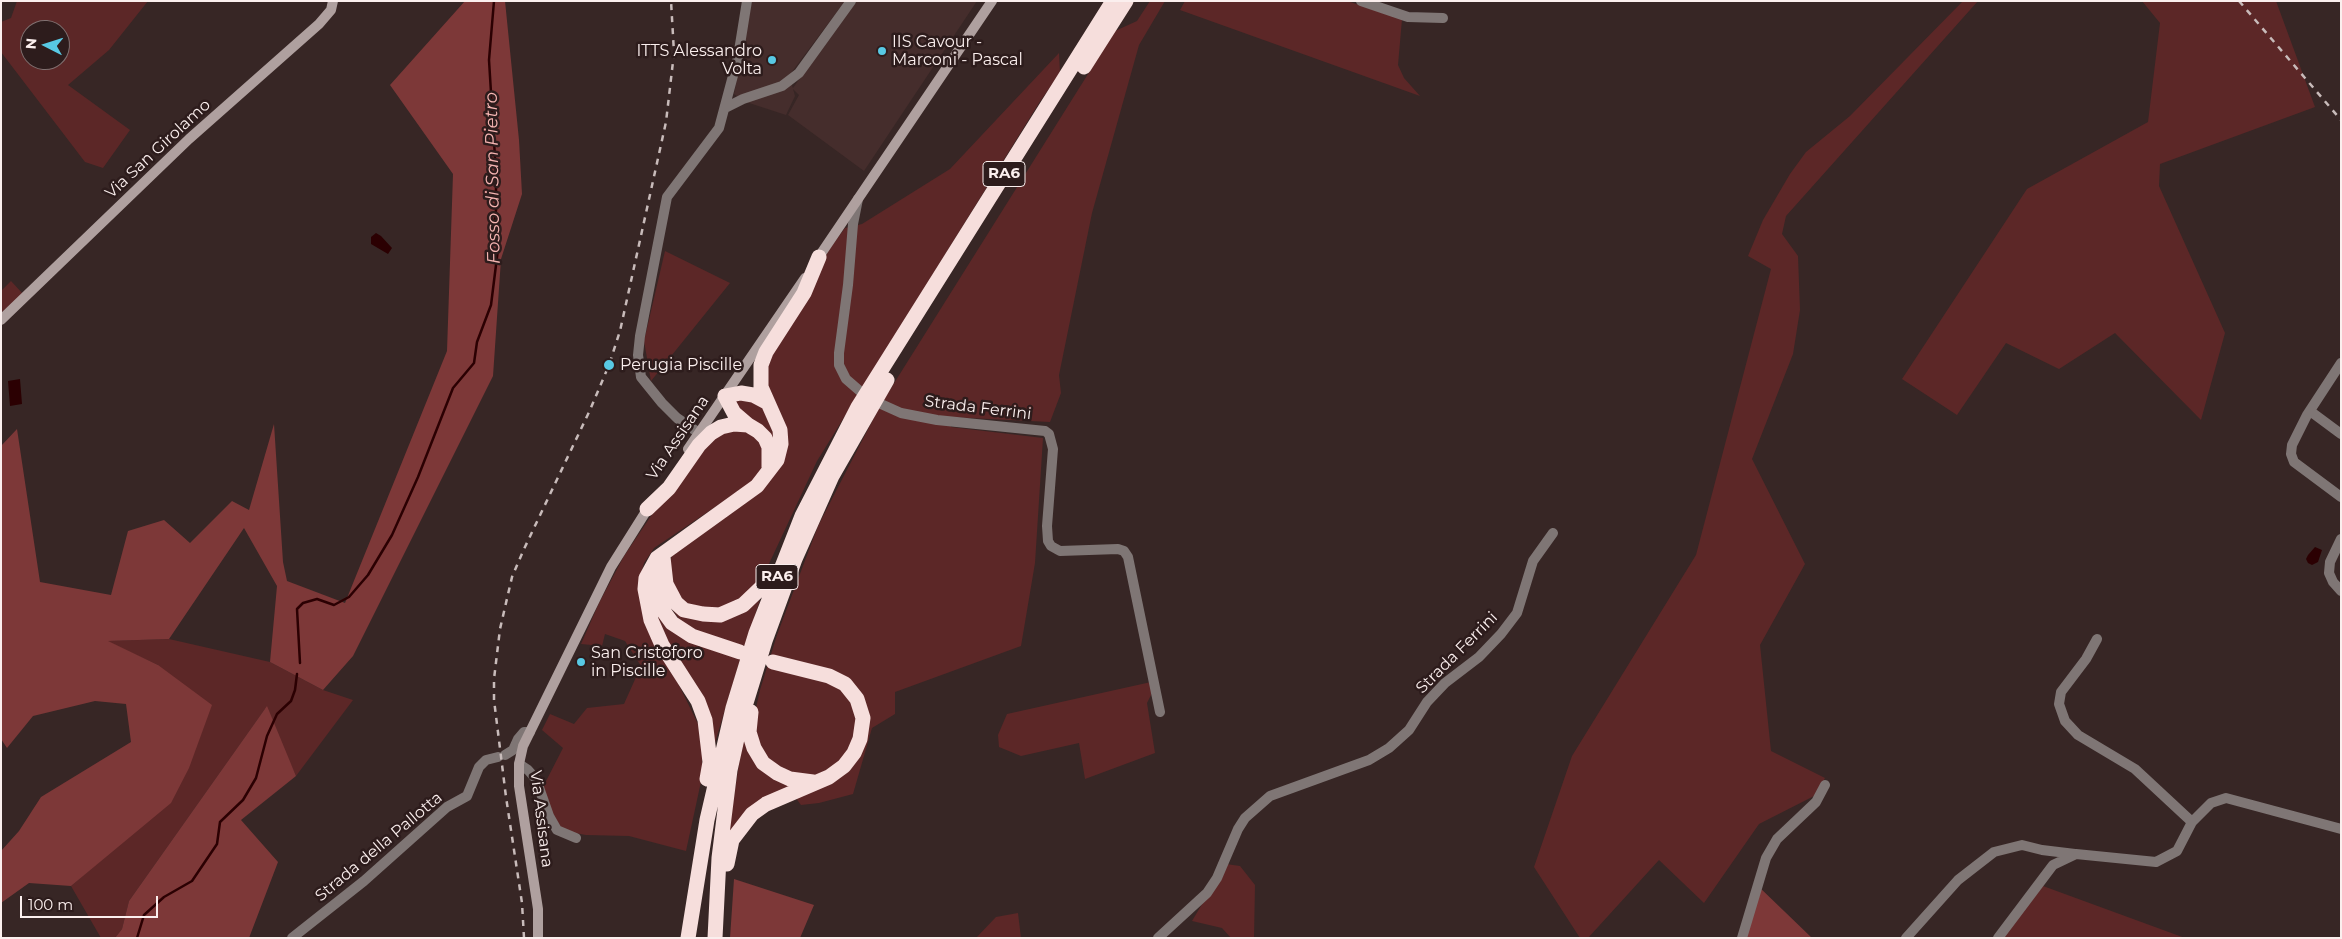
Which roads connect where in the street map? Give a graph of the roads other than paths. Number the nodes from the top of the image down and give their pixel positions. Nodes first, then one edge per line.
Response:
1 (333, 1) edge
2 (747, 1) edge
3 (851, 1) edge
4 (987, 1) edge
5 (992, 1) edge
6 (1113, 1) edge
7 (1126, 1) edge
8 (1360, 1) edge
9 (1443, 18) dead end
10 (973, 29) junction
11 (1057, 100) junction
12 (725, 108) junction
13 (858, 198) junction
14 (961, 252) junction
15 (819, 257) junction
16 (1, 320) edge
17 (2341, 363) edge
18 (861, 392) dead end
19 (725, 396) junction
20 (768, 403) junction
21 (881, 404) dead end
22 (2310, 411) junction
23 (748, 425) junction
24 (699, 433) junction
25 (2341, 434) edge
26 (836, 447) junction
27 (768, 474) junction
28 (2341, 497) edge
29 (647, 510) junction
30 (1553, 533) dead end
31 (2341, 539) edge
32 (666, 553) junction
33 (786, 584) junction
34 (2341, 591) edge
35 (2097, 639) dead end
36 (740, 652) dead end
37 (773, 662) dead end
38 (1160, 712) dead end
39 (530, 732) junction
40 (519, 764) junction
41 (815, 782) junction
42 (1825, 785) dead end
43 (2192, 822) junction
44 (2341, 829) edge
45 (576, 838) dead end
46 (2076, 854) junction
47 (689, 931) edge
48 (292, 938) edge
49 (538, 938) edge
50 (715, 938) edge
51 (722, 938) edge
52 (1158, 938) edge
53 (1742, 938) edge
54 (1906, 938) edge
55 (1998, 938) edge

1 - 16 main road, Via San Girolamo
2 - 12 street
3 - 12 street
4 - 10 street
5 - 10 main road, Via Assisana
6 - 11 highway, RA6
7 - 11 highway, RA6
8 - 9 street
10 - 13 main road, Via Assisana
11 - 14 highway, RA6
12 - 24 street
13 - 15 main road, Via Assisana
13 - 18 street
14 - 26 highway, RA6
14 - 33 highway, RA6
15 - 19 main road, Via Assisana
15 - 20 highway
17 - 22 street
19 - 20 highway
19 - 23 highway
19 - 24 main road, Via Assisana
20 - 27 highway
21 - 38 street, Strada Ferrini
22 - 25 street
22 - 28 street
23 - 27 highway
23 - 29 highway
24 - 29 main road, Via Assisana
26 - 32 highway
26 - 47 highway, RA6
27 - 32 highway
29 - 39 main road, Via Assisana
30 - 52 street, Strada Ferrini
31 - 34 street
32 - 36 highway
32 - 47 highway
33 - 41 highway
33 - 50 highway, RA6
35 - 43 street
37 - 41 highway
39 - 40 main road, Via Assisana
39 - 48 street, Strada della Pallotta
40 - 45 street
40 - 49 main road, Via Assisana
41 - 51 highway
42 - 53 street
43 - 44 street
43 - 46 street
46 - 54 street
46 - 55 street

